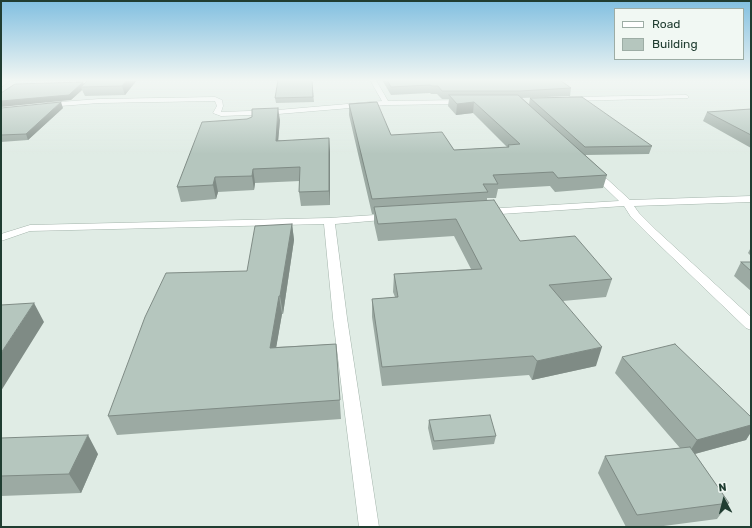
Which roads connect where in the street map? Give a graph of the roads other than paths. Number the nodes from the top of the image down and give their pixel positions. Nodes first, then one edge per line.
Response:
1 (58, 105) edge
2 (220, 105) edge
3 (366, 105) edge
4 (42, 106) edge
5 (587, 166) edge
6 (751, 199) edge
7 (627, 203) junction
8 (478, 212) edge
9 (400, 216) edge
10 (329, 221) junction
11 (1, 238) edge
12 (751, 325) edge
13 (369, 527) edge

1 - 4 street
2 - 3 street
5 - 7 street
6 - 7 street
7 - 8 street
7 - 12 street
9 - 10 street
10 - 11 street
10 - 13 street

